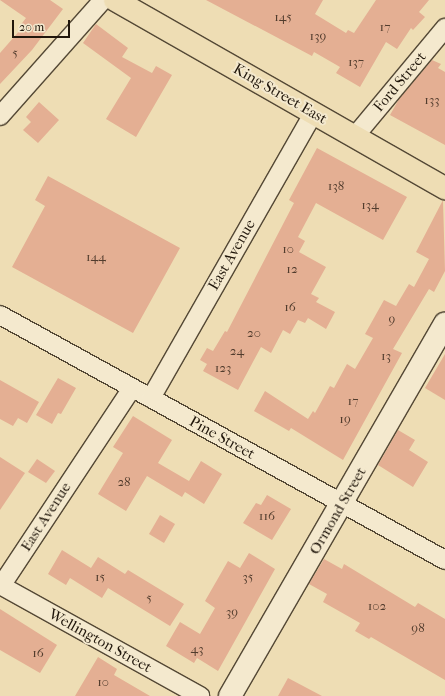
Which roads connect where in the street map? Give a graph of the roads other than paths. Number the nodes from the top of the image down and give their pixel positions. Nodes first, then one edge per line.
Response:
1 (103, 0) edge
2 (115, 0) edge
3 (445, 28) edge
4 (314, 112) junction
5 (0, 116) edge
6 (355, 136) junction
7 (445, 188) edge
8 (0, 315) edge
9 (445, 324) edge
10 (132, 388) junction
11 (151, 398) junction
12 (342, 504) junction
13 (445, 560) edge
14 (0, 586) edge
15 (200, 696) edge
16 (230, 696) edge

1 - 5 street
2 - 4 main road, King Street East
3 - 6 street, Ford Street
4 - 6 main road, King Street East
4 - 11 street, East Avenue
6 - 7 main road, King Street East
8 - 10 street, Pine Street
9 - 12 street, Ormond Street
10 - 11 street, Pine Street
10 - 14 street, East Avenue
11 - 12 street, Pine Street
12 - 13 street, Pine Street
12 - 16 street, Ormond Street
14 - 15 street, Wellington Street

